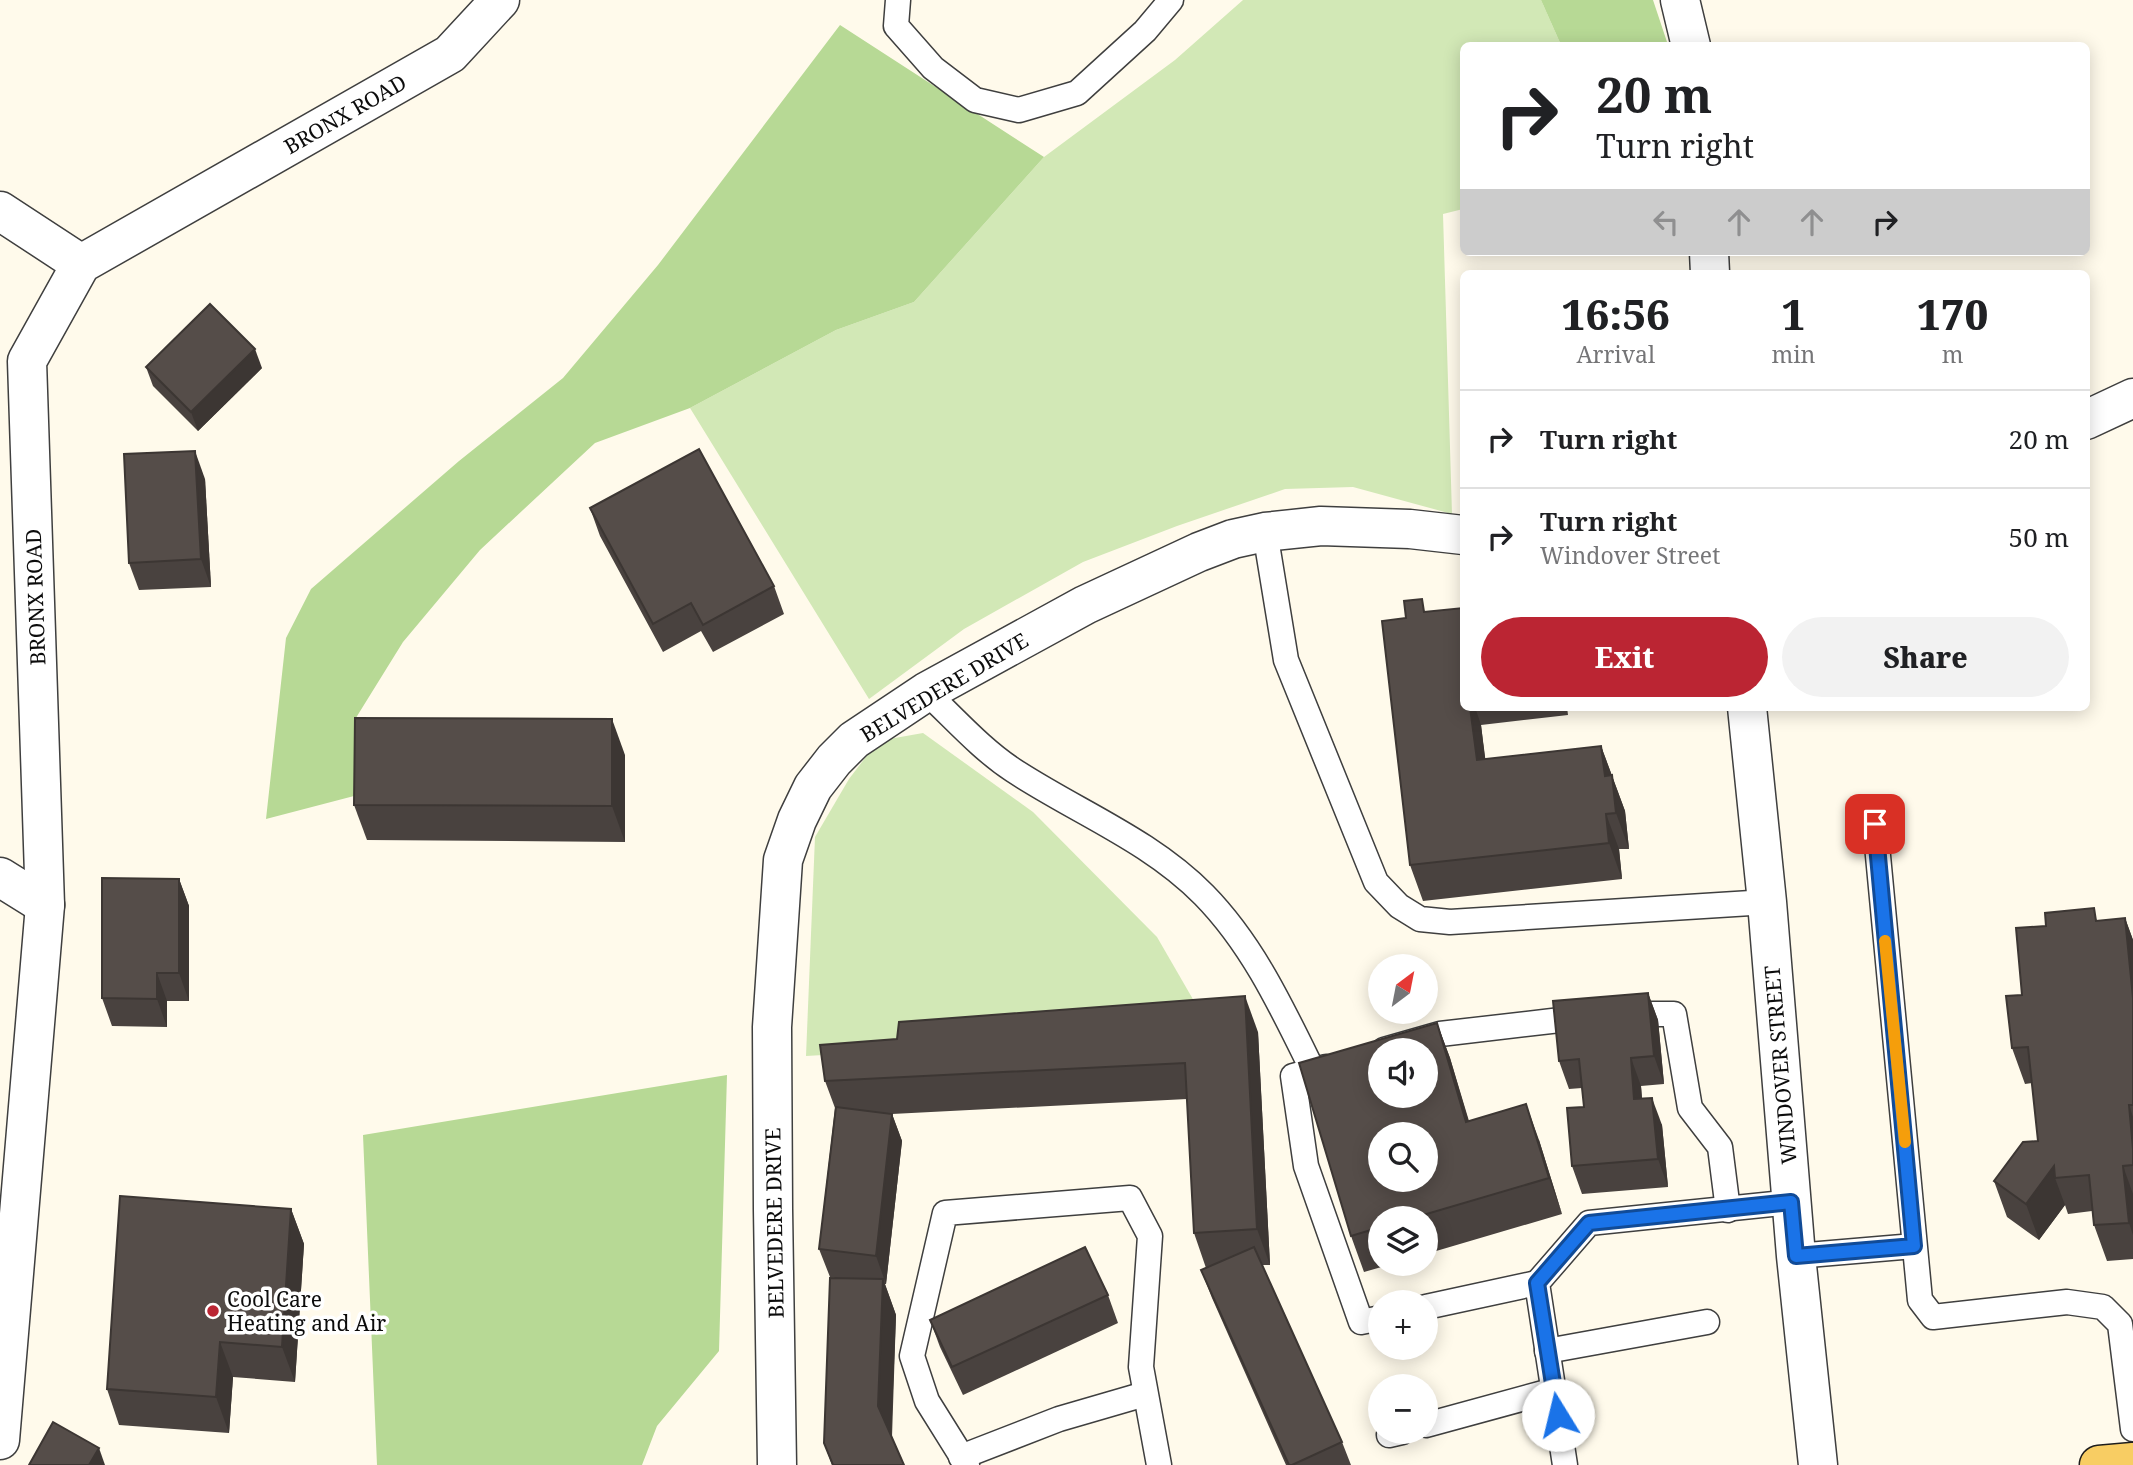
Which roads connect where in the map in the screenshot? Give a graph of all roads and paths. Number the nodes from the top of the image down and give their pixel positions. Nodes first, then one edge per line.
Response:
1 (500, 0) edge
2 (898, 0) edge
3 (1171, 0) edge
4 (1680, 0) edge
5 (1690, 42) edge
6 (0, 211) edge
7 (81, 264) junction
8 (2133, 398) edge
9 (2090, 418) edge
10 (1265, 532) junction
11 (1460, 535) edge
12 (926, 692) junction
13 (1747, 711) edge
14 (1875, 824) dead end
15 (0, 877) edge
16 (1767, 902) junction
17 (45, 905) junction
18 (1367, 1055) edge
19 (1312, 1071) junction
20 (1791, 1202) junction
21 (1728, 1210) junction
22 (1914, 1246) junction
23 (1796, 1256) junction
24 (1537, 1283) junction
25 (1438, 1304) edge
26 (1368, 1321) edge
27 (1707, 1322) dead end
28 (1547, 1351) junction
29 (1554, 1390) junction
30 (1145, 1394) junction
31 (1438, 1422) edge
32 (2133, 1429) edge
33 (0, 1440) edge
34 (964, 1461) edge
35 (2133, 1462) edge
36 (776, 1465) edge
37 (1159, 1465) edge
38 (1565, 1465) edge
39 (1818, 1465) edge
40 (2099, 1465) edge

1 - 7 street, BRONX ROAD
2 - 3 lane
4 - 5 street
6 - 7 street
7 - 17 street, BRONX ROAD
8 - 9 street
10 - 11 street, BELVEDERE DRIVE
10 - 12 street, BELVEDERE DRIVE
10 - 16 lane
12 - 19 lane
12 - 36 street, BELVEDERE DRIVE
13 - 16 street, WINDOVER STREET
14 - 22 lane
15 - 17 street
16 - 20 street, WINDOVER STREET
17 - 33 street, BRONX ROAD
18 - 19 lane
18 - 21 lane
19 - 26 lane
20 - 21 lane
20 - 23 street, WINDOVER STREET
21 - 24 lane
22 - 23 lane
22 - 32 lane
23 - 39 street, WINDOVER STREET
24 - 25 lane
24 - 28 lane
27 - 28 lane
28 - 29 lane
29 - 31 lane
29 - 38 lane
30 - 34 lane
30 - 34 lane
30 - 37 lane
35 - 40 main road

